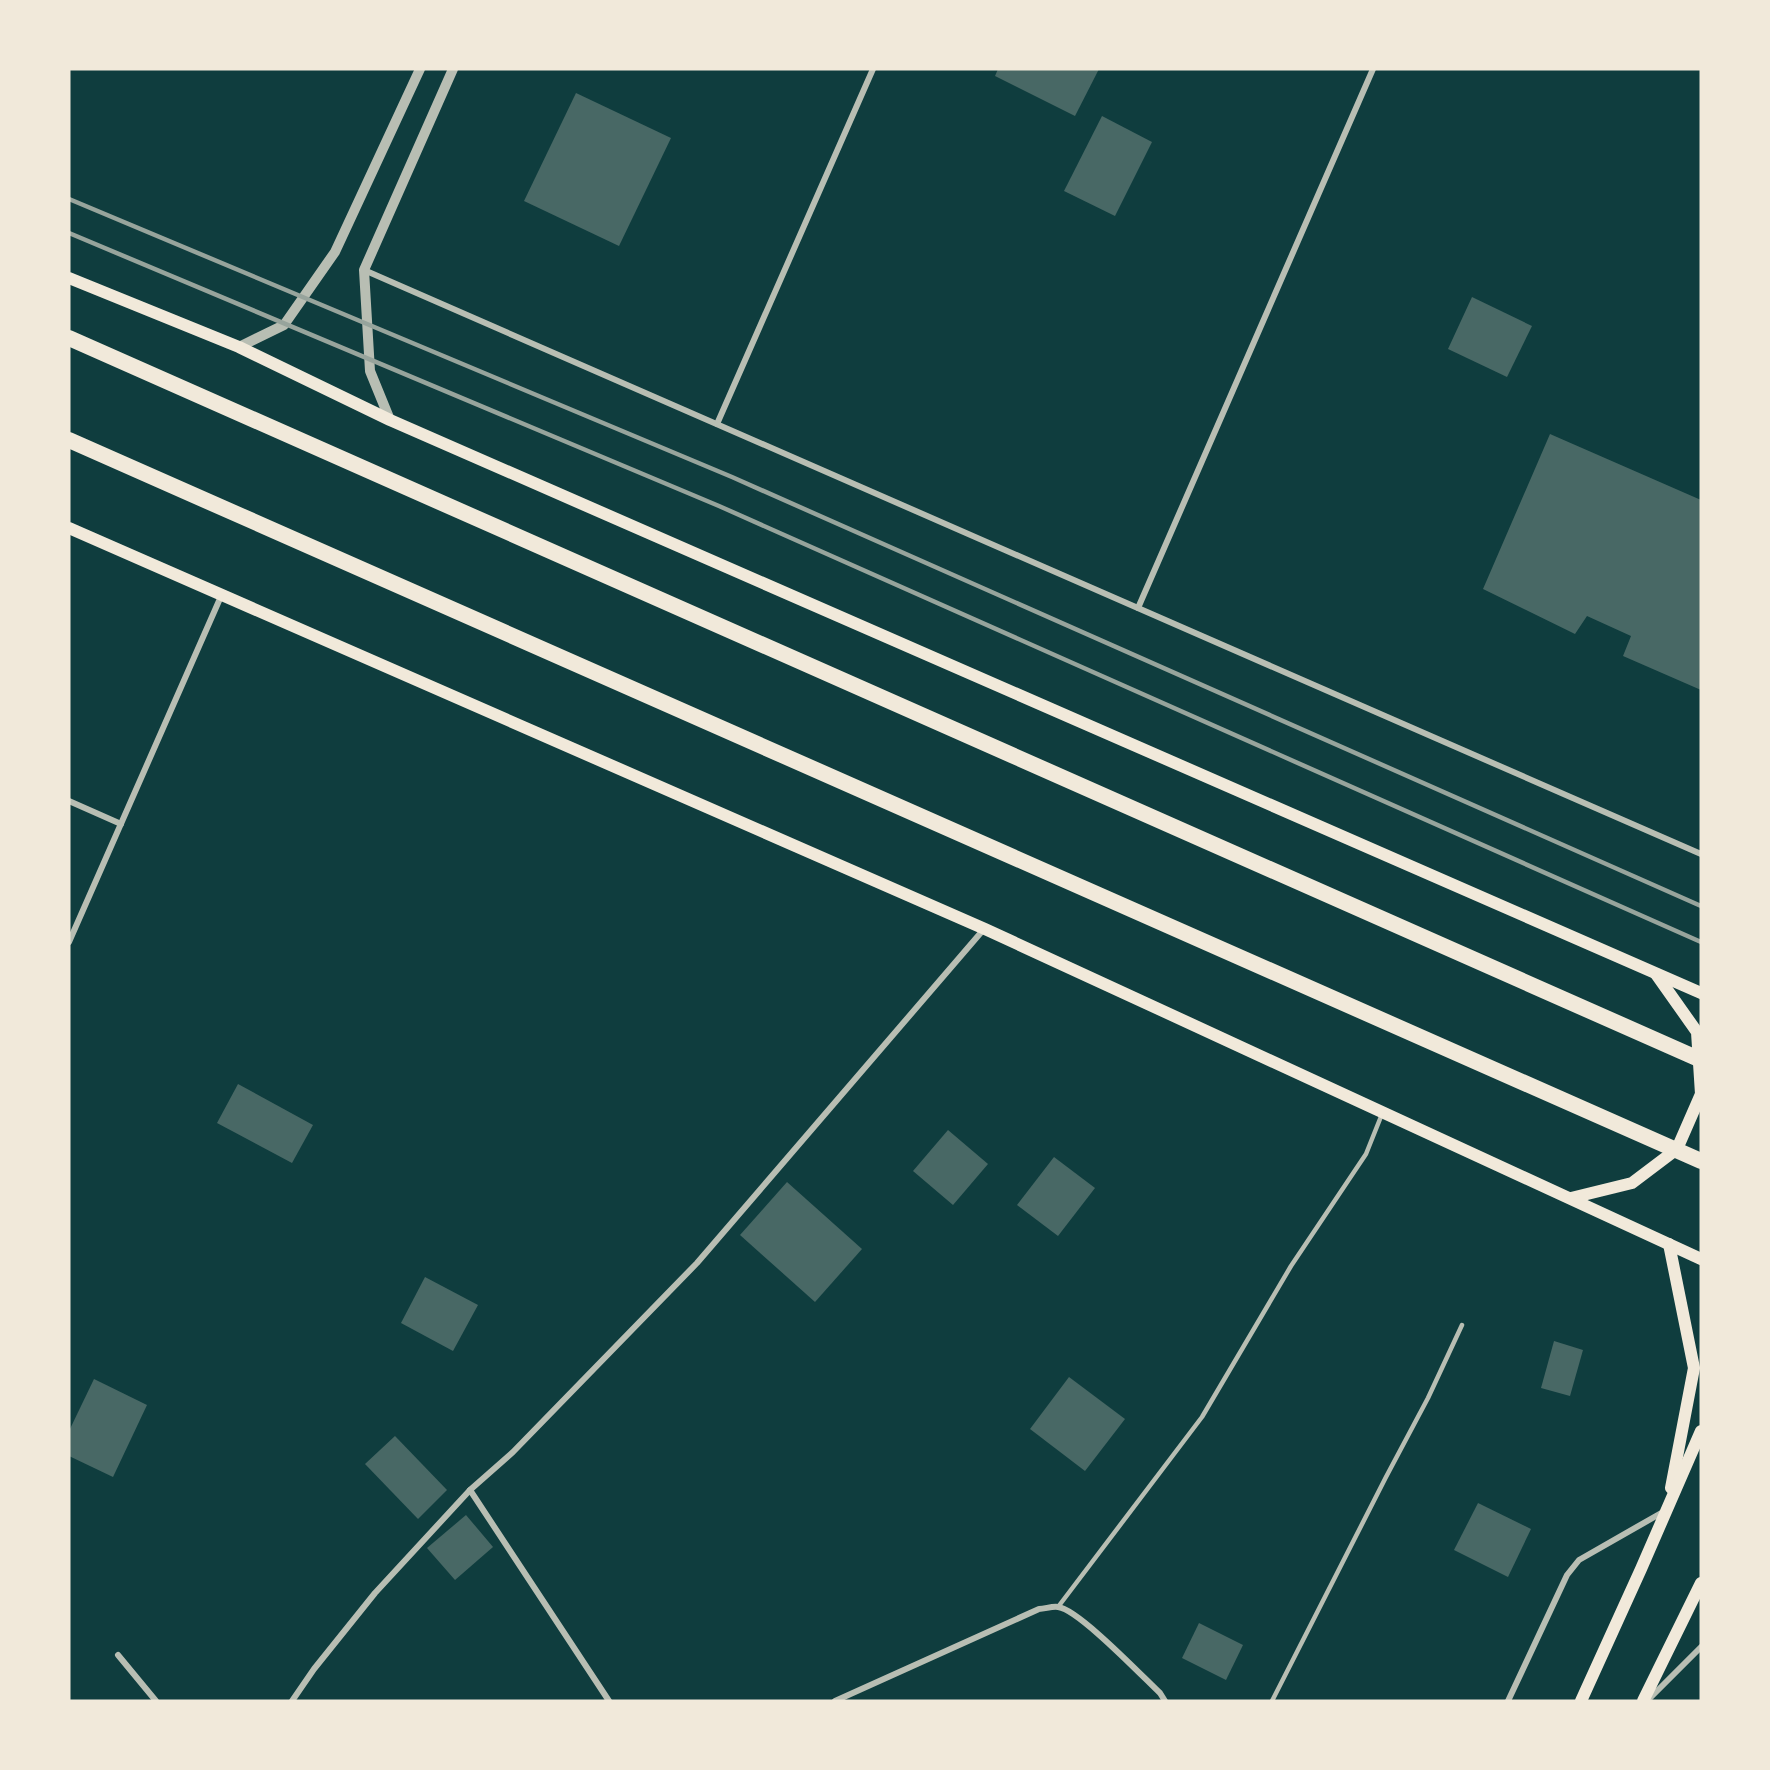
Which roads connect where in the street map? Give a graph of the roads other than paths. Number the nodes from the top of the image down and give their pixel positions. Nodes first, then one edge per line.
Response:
1 (420, 69) edge
2 (453, 69) edge
3 (873, 69) edge
4 (1373, 69) edge
5 (364, 270) junction
6 (69, 278) edge
7 (69, 338) edge
8 (239, 347) junction
9 (390, 420) junction
10 (717, 424) junction
11 (69, 440) edge
12 (69, 528) edge
13 (222, 594) junction
14 (1138, 608) junction
15 (69, 801) edge
16 (121, 824) junction
17 (1701, 854) edge
18 (985, 929) junction
19 (69, 942) edge
20 (1655, 973) junction
21 (1701, 993) edge
22 (1701, 1060) edge
23 (1383, 1112) junction
24 (1701, 1161) edge
25 (1571, 1198) junction
26 (1669, 1244) junction
27 (1701, 1259) edge
28 (1462, 1325) dead end
29 (1701, 1431) edge
30 (470, 1490) junction
31 (1666, 1510) junction
32 (1701, 1583) edge
33 (1058, 1607) junction
34 (1701, 1647) edge
35 (118, 1655) dead end
36 (156, 1701) edge
37 (292, 1701) edge
38 (609, 1701) edge
39 (835, 1701) edge
40 (1166, 1701) edge
41 (1272, 1701) edge
42 (1508, 1701) edge
43 (1581, 1701) edge
44 (1645, 1701) edge

1 - 8 street
2 - 5 street
3 - 10 street
4 - 14 street
5 - 9 street
5 - 10 street
6 - 8 main road
7 - 22 highway
8 - 9 main road
9 - 20 main road
10 - 14 street
11 - 24 highway
12 - 13 main road
13 - 16 street
13 - 18 main road
14 - 17 street
15 - 16 street
16 - 19 street
18 - 23 main road
18 - 30 street
20 - 21 main road
20 - 25 main road
23 - 25 main road
23 - 33 lane
25 - 26 main road
26 - 27 main road
26 - 31 main road
28 - 41 lane
29 - 31 main road
30 - 37 street
30 - 38 street
31 - 42 street
31 - 43 main road
32 - 44 main road
33 - 39 street
33 - 40 street
34 - 44 street
35 - 36 street

